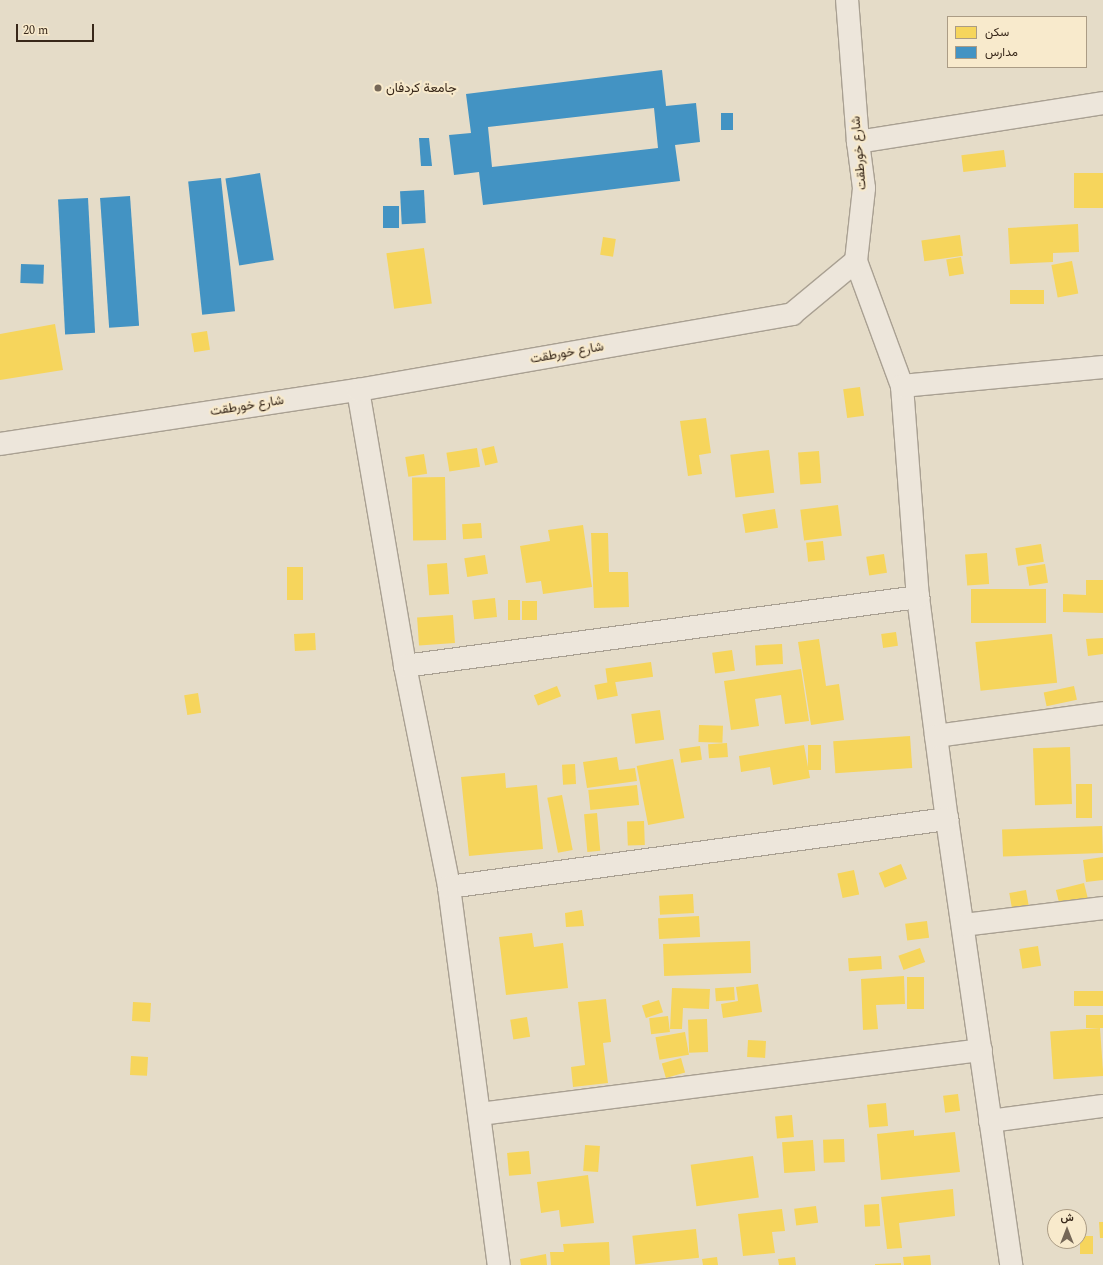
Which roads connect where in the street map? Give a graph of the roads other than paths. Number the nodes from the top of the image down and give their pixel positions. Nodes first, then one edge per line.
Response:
1 (847, 0) edge
2 (1103, 104) edge
3 (858, 142) junction
4 (856, 261) junction
5 (1103, 367) edge
6 (902, 386) junction
7 (358, 390) junction
8 (0, 444) edge
9 (918, 597) junction
10 (405, 666) junction
11 (1103, 713) edge
12 (936, 736) junction
13 (947, 819) junction
14 (449, 887) junction
15 (1103, 908) edge
16 (963, 925) junction
17 (981, 1050) junction
18 (1103, 1106) edge
19 (480, 1114) junction
20 (990, 1121) junction
21 (499, 1265) edge
22 (1011, 1265) edge

1 - 3 street, شارع خورطقت
2 - 3 street
3 - 4 street, شارع خورطقت
4 - 6 street
4 - 7 street, شارع خورطقت
5 - 6 street
6 - 9 street
7 - 8 street, شارع خورطقت
7 - 10 street
9 - 10 street
9 - 12 street
10 - 14 street
11 - 12 street
12 - 13 street
13 - 14 street
13 - 16 street
14 - 19 street
15 - 16 street
16 - 17 street
17 - 19 street
17 - 20 street
18 - 20 street
19 - 21 street
20 - 22 street

